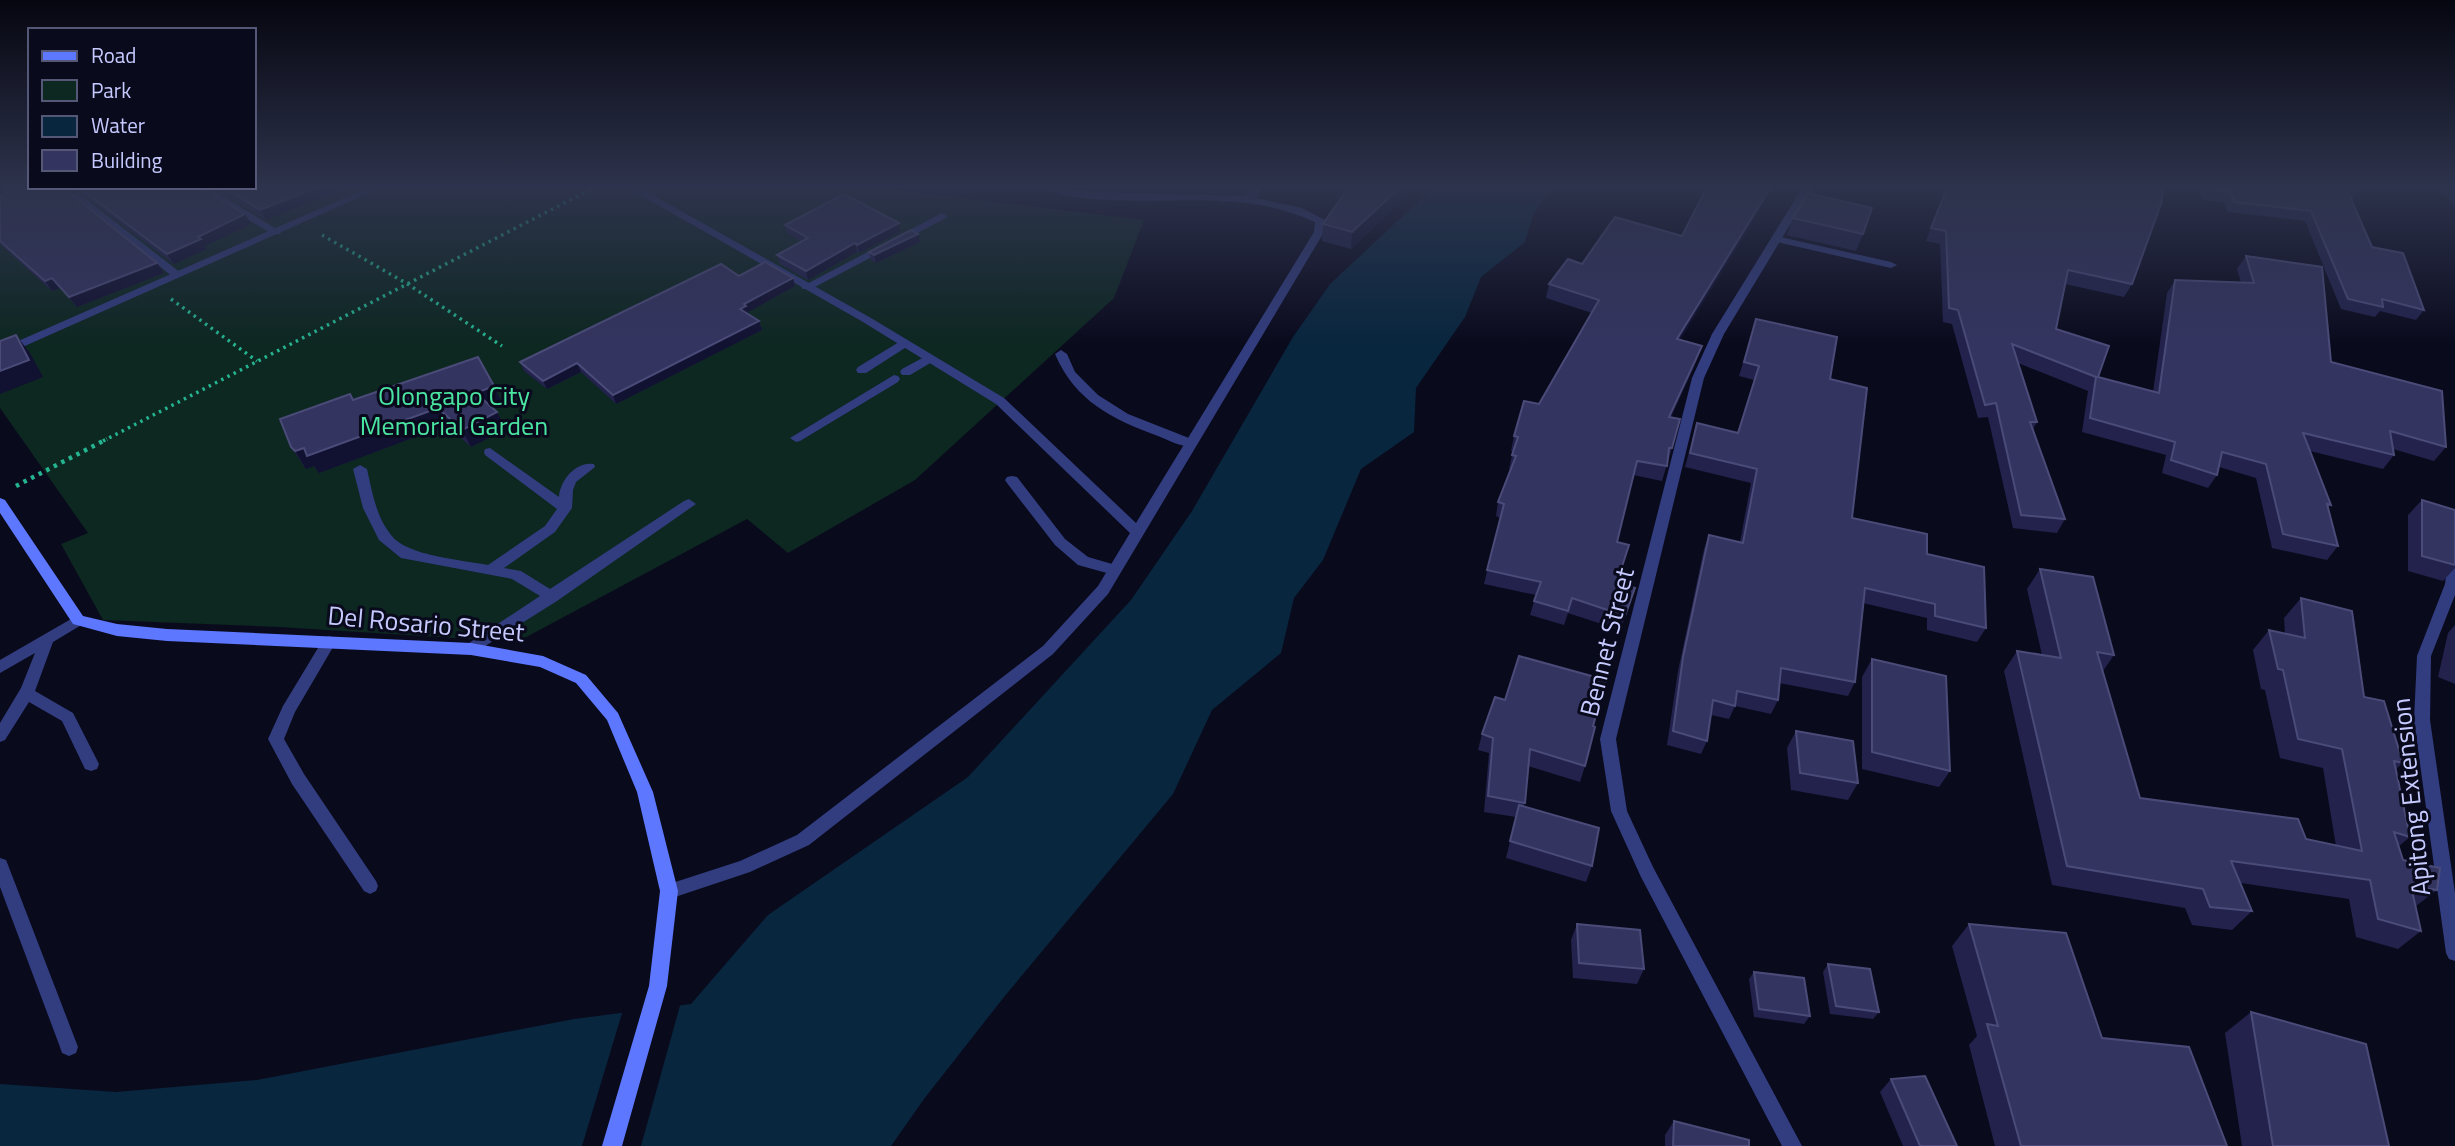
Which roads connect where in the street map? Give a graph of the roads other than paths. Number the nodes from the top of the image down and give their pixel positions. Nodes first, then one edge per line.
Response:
1 (131, 238) edge
2 (261, 238) edge
3 (723, 238) edge
4 (899, 238) edge
5 (1315, 238) edge
6 (1776, 239) joint
7 (1891, 265) dead end
8 (177, 275) junction
9 (807, 287) junction
10 (904, 343) junction
11 (0, 353) edge
12 (1062, 354) dead end
13 (928, 359) junction
14 (862, 370) dead end
15 (906, 372) dead end
16 (894, 379) dead end
17 (796, 438) dead end
18 (1189, 443) junction
19 (489, 452) dead end
20 (589, 467) dead end
21 (360, 469) dead end
22 (1012, 480) dead end
23 (0, 503) edge
24 (689, 505) dead end
25 (565, 508) junction
26 (1136, 532) junction
27 (2455, 556) edge
28 (492, 569) junction
29 (1114, 570) junction
30 (552, 597) junction
31 (78, 620) junction
32 (46, 640) junction
33 (330, 642) junction
34 (471, 649) junction
35 (0, 667) edge
36 (28, 694) junction
37 (0, 736) edge
38 (91, 764) dead end
39 (0, 865) edge
40 (370, 886) dead end
41 (668, 891) junction
42 (2455, 953) edge
43 (69, 1047) dead end
44 (612, 1146) edge
45 (1792, 1146) edge

1 - 8 street
2 - 8 street
3 - 9 street
4 - 9 street
5 - 18 street
6 - 7 street
6 - 45 street, Bennet Street
8 - 11 street
9 - 10 street
10 - 13 street
10 - 14 street
12 - 18 street
13 - 15 street
13 - 26 street
16 - 17 street
18 - 26 street
19 - 25 street
20 - 25 street
21 - 28 street
22 - 29 street
23 - 31 main road
24 - 30 street
25 - 28 street
26 - 29 street
27 - 42 street, Apitong Extension
28 - 30 street
29 - 41 street
30 - 34 street
31 - 32 street
31 - 33 main road, Del Rosario Street
32 - 35 street
32 - 36 street
33 - 34 main road, Del Rosario Street
33 - 40 street
34 - 41 main road, Del Rosario Street
36 - 37 street
36 - 38 street
39 - 43 street
41 - 44 main road, Del Rosario Street

